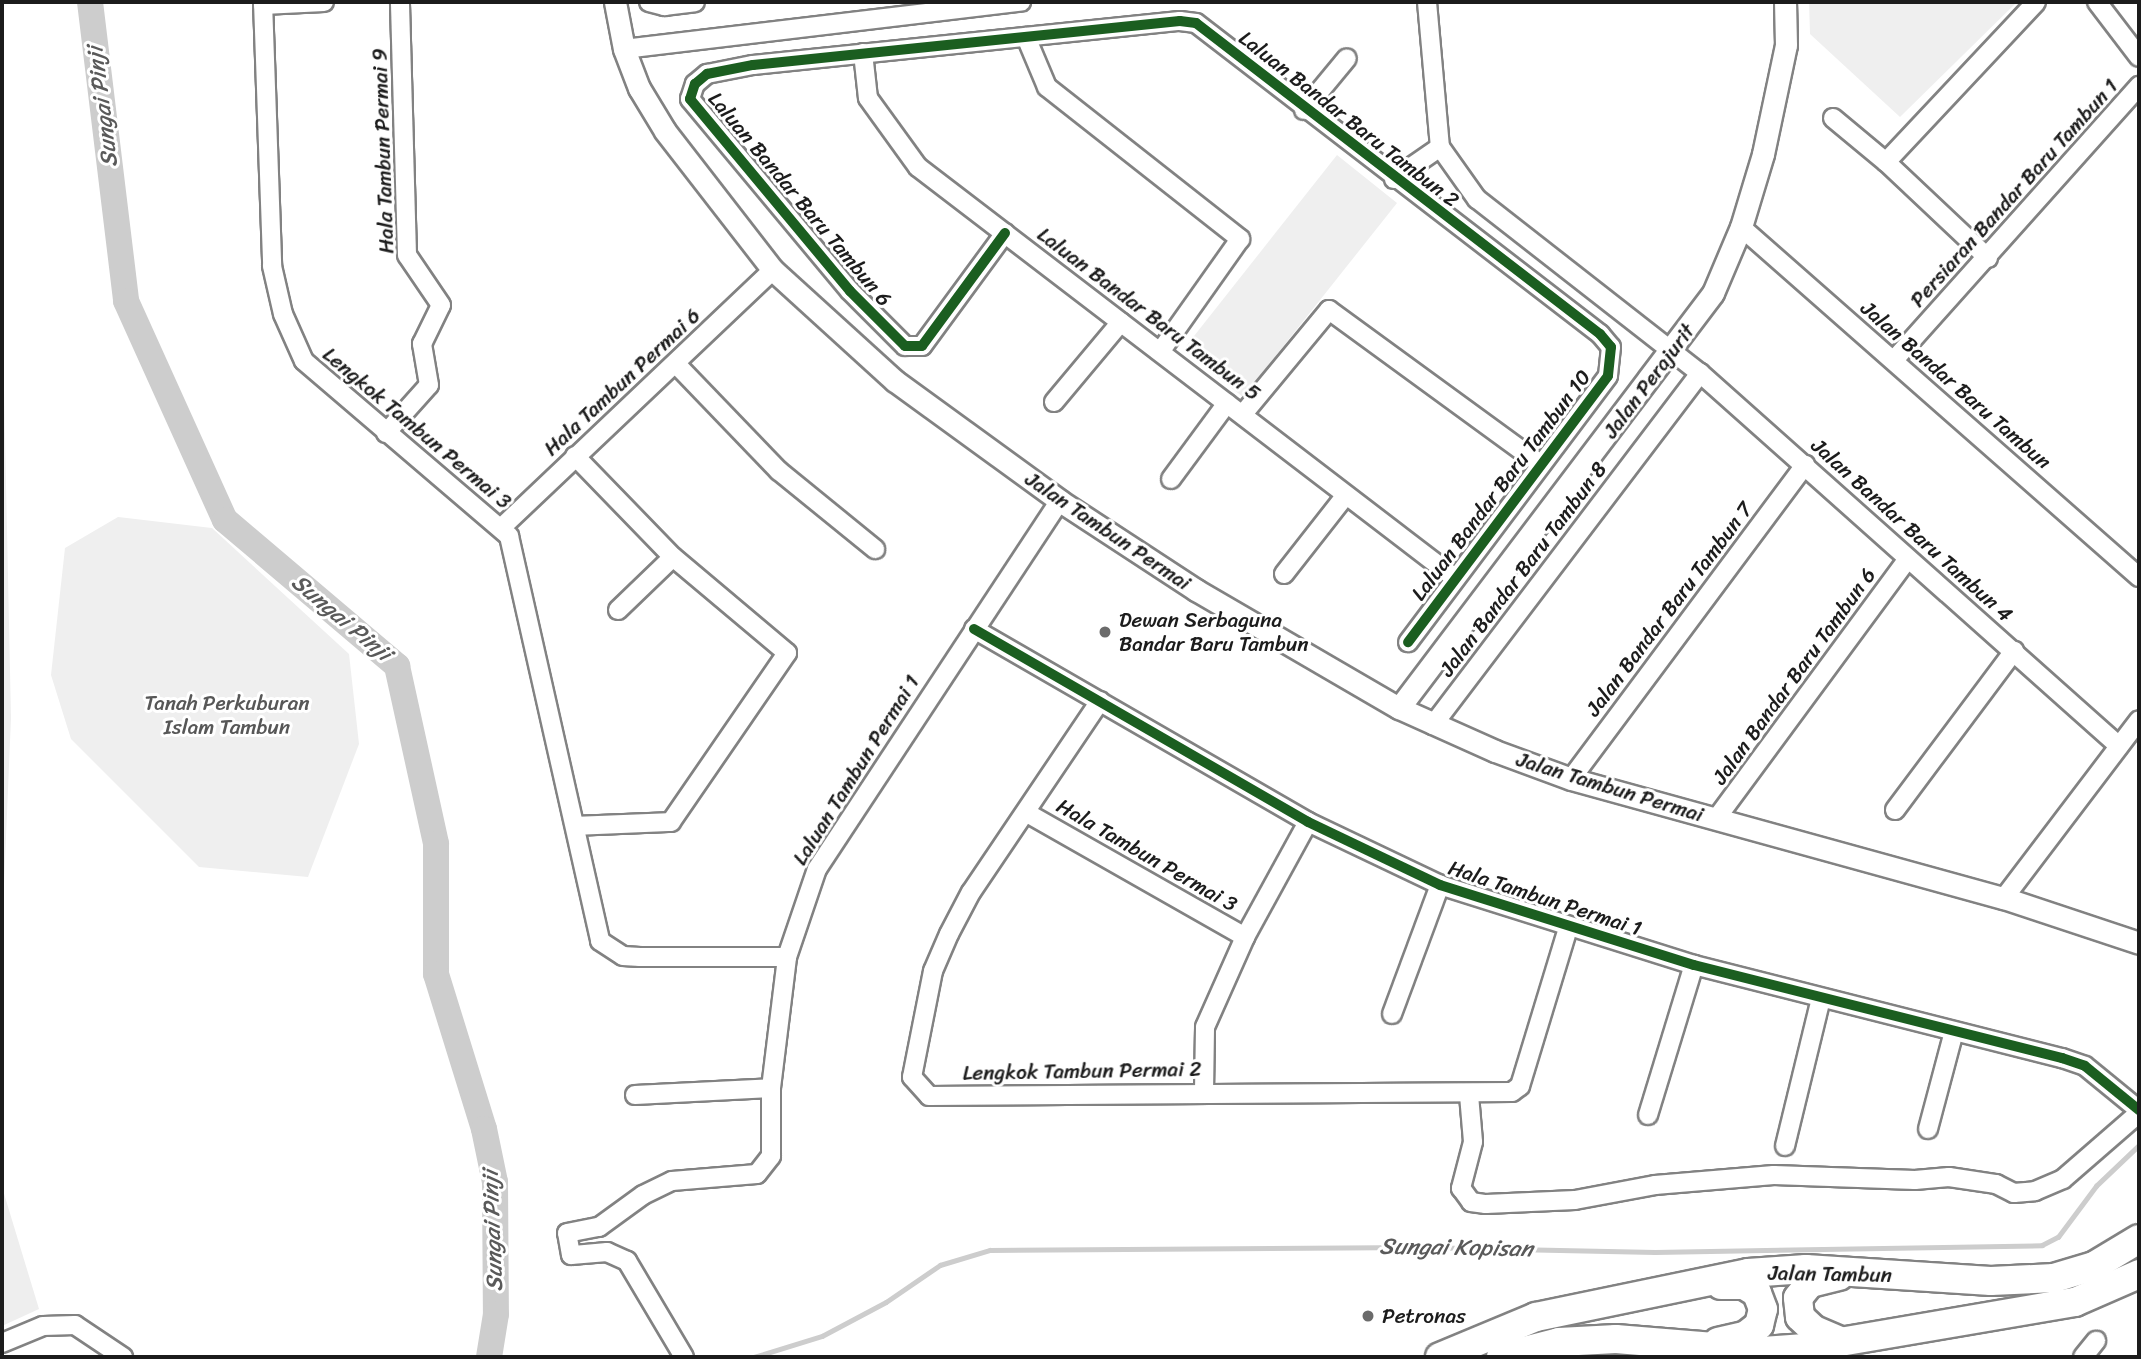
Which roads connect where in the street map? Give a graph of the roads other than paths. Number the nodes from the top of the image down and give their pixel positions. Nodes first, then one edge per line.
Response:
1 (324, 2) edge
2 (400, 2) edge
3 (615, 2) edge
4 (649, 2) edge
5 (695, 2) edge
6 (1021, 2) edge
7 (1427, 2) edge
8 (1785, 2) edge
9 (2036, 2) edge
10 (2097, 2) edge
11 (263, 3) edge
12 (1026, 37) junction
13 (624, 49) junction
14 (863, 53) junction
15 (2139, 57) edge
16 (1347, 58) dead end
17 (2139, 86) edge
18 (1304, 110) junction
19 (1833, 118) dead end
20 (1440, 147) junction
21 (1886, 162) junction
22 (1394, 179) junction
23 (1741, 227) junction
24 (1005, 233) junction
25 (1988, 258) junction
26 (773, 270) junction
27 (1121, 322) junction
28 (1611, 347) joint
29 (1673, 351) junction
30 (1160, 352) junction
31 (1894, 360) junction
32 (677, 365) junction
33 (1700, 373) junction
34 (1054, 402) dead end
35 (1227, 403) junction
36 (1243, 414) junction
37 (386, 433) junction
38 (575, 456) junction
39 (1539, 463) junction
40 (1805, 465) junction
41 (1171, 479) dead end
42 (1346, 495) junction
43 (1060, 501) junction
44 (501, 528) junction
45 (875, 549) dead end
46 (673, 557) junction
47 (1908, 559) junction
48 (1284, 574) dead end
49 (2139, 577) edge
50 (1455, 578) junction
51 (618, 610) dead end
52 (974, 629) junction
53 (1408, 642) dead end
54 (2014, 651) junction
55 (1100, 701) junction
56 (1399, 708) junction
57 (2139, 720) edge
58 (1433, 725) junction
59 (2119, 746) junction
60 (1570, 779) junction
61 (1895, 810) dead end
62 (1027, 813) junction
63 (1716, 819) junction
64 (1308, 822) junction
65 (576, 826) junction
66 (1440, 885) junction
67 (2004, 898) junction
68 (1568, 928) junction
69 (1245, 937) junction
70 (2139, 943) edge
71 (788, 957) junction
72 (1694, 965) junction
73 (1821, 998) junction
74 (1392, 1014) dead end
75 (1954, 1031) junction
76 (771, 1088) junction
77 (1204, 1092) junction
78 (635, 1095) dead end
79 (1469, 1095) junction
80 (2139, 1111) edge
81 (1648, 1115) dead end
82 (1928, 1129) dead end
83 (1785, 1146) dead end
84 (2139, 1239) edge
85 (1853, 1272) junction
86 (2139, 1274) edge
87 (1690, 1285) junction
88 (1840, 1341) junction
89 (2096, 1341) dead end
90 (2, 1343) edge
91 (1701, 1345) junction
92 (123, 1357) edge
93 (684, 1357) edge
94 (1440, 1357) edge
95 (1501, 1357) edge
96 (2083, 1357) edge

1 - 11 street
2 - 37 street, Hala Tambun Permai 9
3 - 13 street, Jalan Tambun Permai
4 - 5 street
6 - 13 street
7 - 20 street
8 - 23 street, Jalan Perajurit
9 - 21 street
10 - 15 street
11 - 37 street, Lengkok Tambun Permai 3
12 - 14 street, Laluan Bandar Baru Tambun 2
12 - 18 street, Laluan Bandar Baru Tambun 2
12 - 30 street
13 - 26 street, Jalan Tambun Permai
14 - 24 street, Laluan Bandar Baru Tambun 5
14 - 24 street, Laluan Bandar Baru Tambun 6
16 - 18 street
17 - 25 street, Persiaran Bandar Baru Tambun 1
18 - 22 street, Laluan Bandar Baru Tambun 2
19 - 21 street
20 - 22 street
20 - 29 street, Jalan Bandar Baru Tambun 4
21 - 25 street
22 - 28 street, Laluan Bandar Baru Tambun 2
23 - 29 street, Jalan Perajurit
23 - 31 street, Jalan Bandar Baru Tambun
24 - 27 street, Laluan Bandar Baru Tambun 5
25 - 31 street, Persiaran Bandar Baru Tambun 1
26 - 32 street, Hala Tambun Permai 6
26 - 43 street, Jalan Tambun Permai
27 - 30 street, Laluan Bandar Baru Tambun 5
27 - 34 street
28 - 39 street, Laluan Bandar Baru Tambun 10
29 - 33 street, Jalan Bandar Baru Tambun 4
29 - 56 street, Jalan Perajurit
30 - 35 street, Laluan Bandar Baru Tambun 5
31 - 49 street, Jalan Bandar Baru Tambun
32 - 38 street, Hala Tambun Permai 6
32 - 45 street
33 - 40 street, Jalan Bandar Baru Tambun 4
33 - 58 street, Jalan Bandar Baru Tambun 8
35 - 36 street, Laluan Bandar Baru Tambun 5
35 - 41 street
36 - 39 street
36 - 42 street, Laluan Bandar Baru Tambun 5
37 - 44 street, Lengkok Tambun Permai 3
38 - 44 street, Hala Tambun Permai 6
38 - 46 street
39 - 50 street, Laluan Bandar Baru Tambun 10
40 - 47 street, Jalan Bandar Baru Tambun 4
40 - 60 street, Jalan Bandar Baru Tambun 7
42 - 48 street
42 - 50 street, Laluan Bandar Baru Tambun 5
43 - 52 street, Laluan Tambun Permai 1
43 - 56 street, Jalan Tambun Permai
44 - 65 street, Lengkok Tambun Permai 3
46 - 51 street
46 - 65 street
47 - 54 street, Jalan Bandar Baru Tambun 4
47 - 63 street, Jalan Bandar Baru Tambun 6
50 - 53 street, Laluan Bandar Baru Tambun 10
52 - 55 street, Hala Tambun Permai 1
52 - 71 street, Laluan Tambun Permai 1
54 - 59 street, Jalan Bandar Baru Tambun 4
54 - 61 street
55 - 62 street, Lengkok Tambun Permai 2
55 - 64 street, Hala Tambun Permai 1
56 - 58 street, Jalan Tambun Permai
57 - 59 street
58 - 60 street, Jalan Tambun Permai
59 - 67 street
60 - 63 street, Jalan Tambun Permai
62 - 69 street, Hala Tambun Permai 3
62 - 77 street, Lengkok Tambun Permai 2
63 - 67 street, Jalan Tambun Permai
64 - 66 street, Hala Tambun Permai 1
64 - 69 street
65 - 71 street, Lengkok Tambun Permai 3
66 - 68 street, Hala Tambun Permai 1
66 - 74 street
67 - 70 street, Jalan Tambun Permai
68 - 72 street, Hala Tambun Permai 1
68 - 79 street, Lengkok Tambun Permai 2
69 - 77 street
71 - 76 street, Laluan Tambun Permai 1
72 - 73 street, Hala Tambun Permai 1
72 - 81 street
73 - 75 street, Hala Tambun Permai 1
73 - 83 street
75 - 80 street, Hala Tambun Permai 1
75 - 82 street
76 - 78 street
76 - 93 street, Laluan Tambun Permai 1
77 - 79 street, Lengkok Tambun Permai 2
79 - 80 street
84 - 85 main road, Jalan Tambun
85 - 87 main road, Jalan Tambun
85 - 88 main road
86 - 88 main road
87 - 91 main road
87 - 94 main road, Jalan Tambun
88 - 91 main road
89 - 96 street
90 - 92 street
91 - 95 main road

